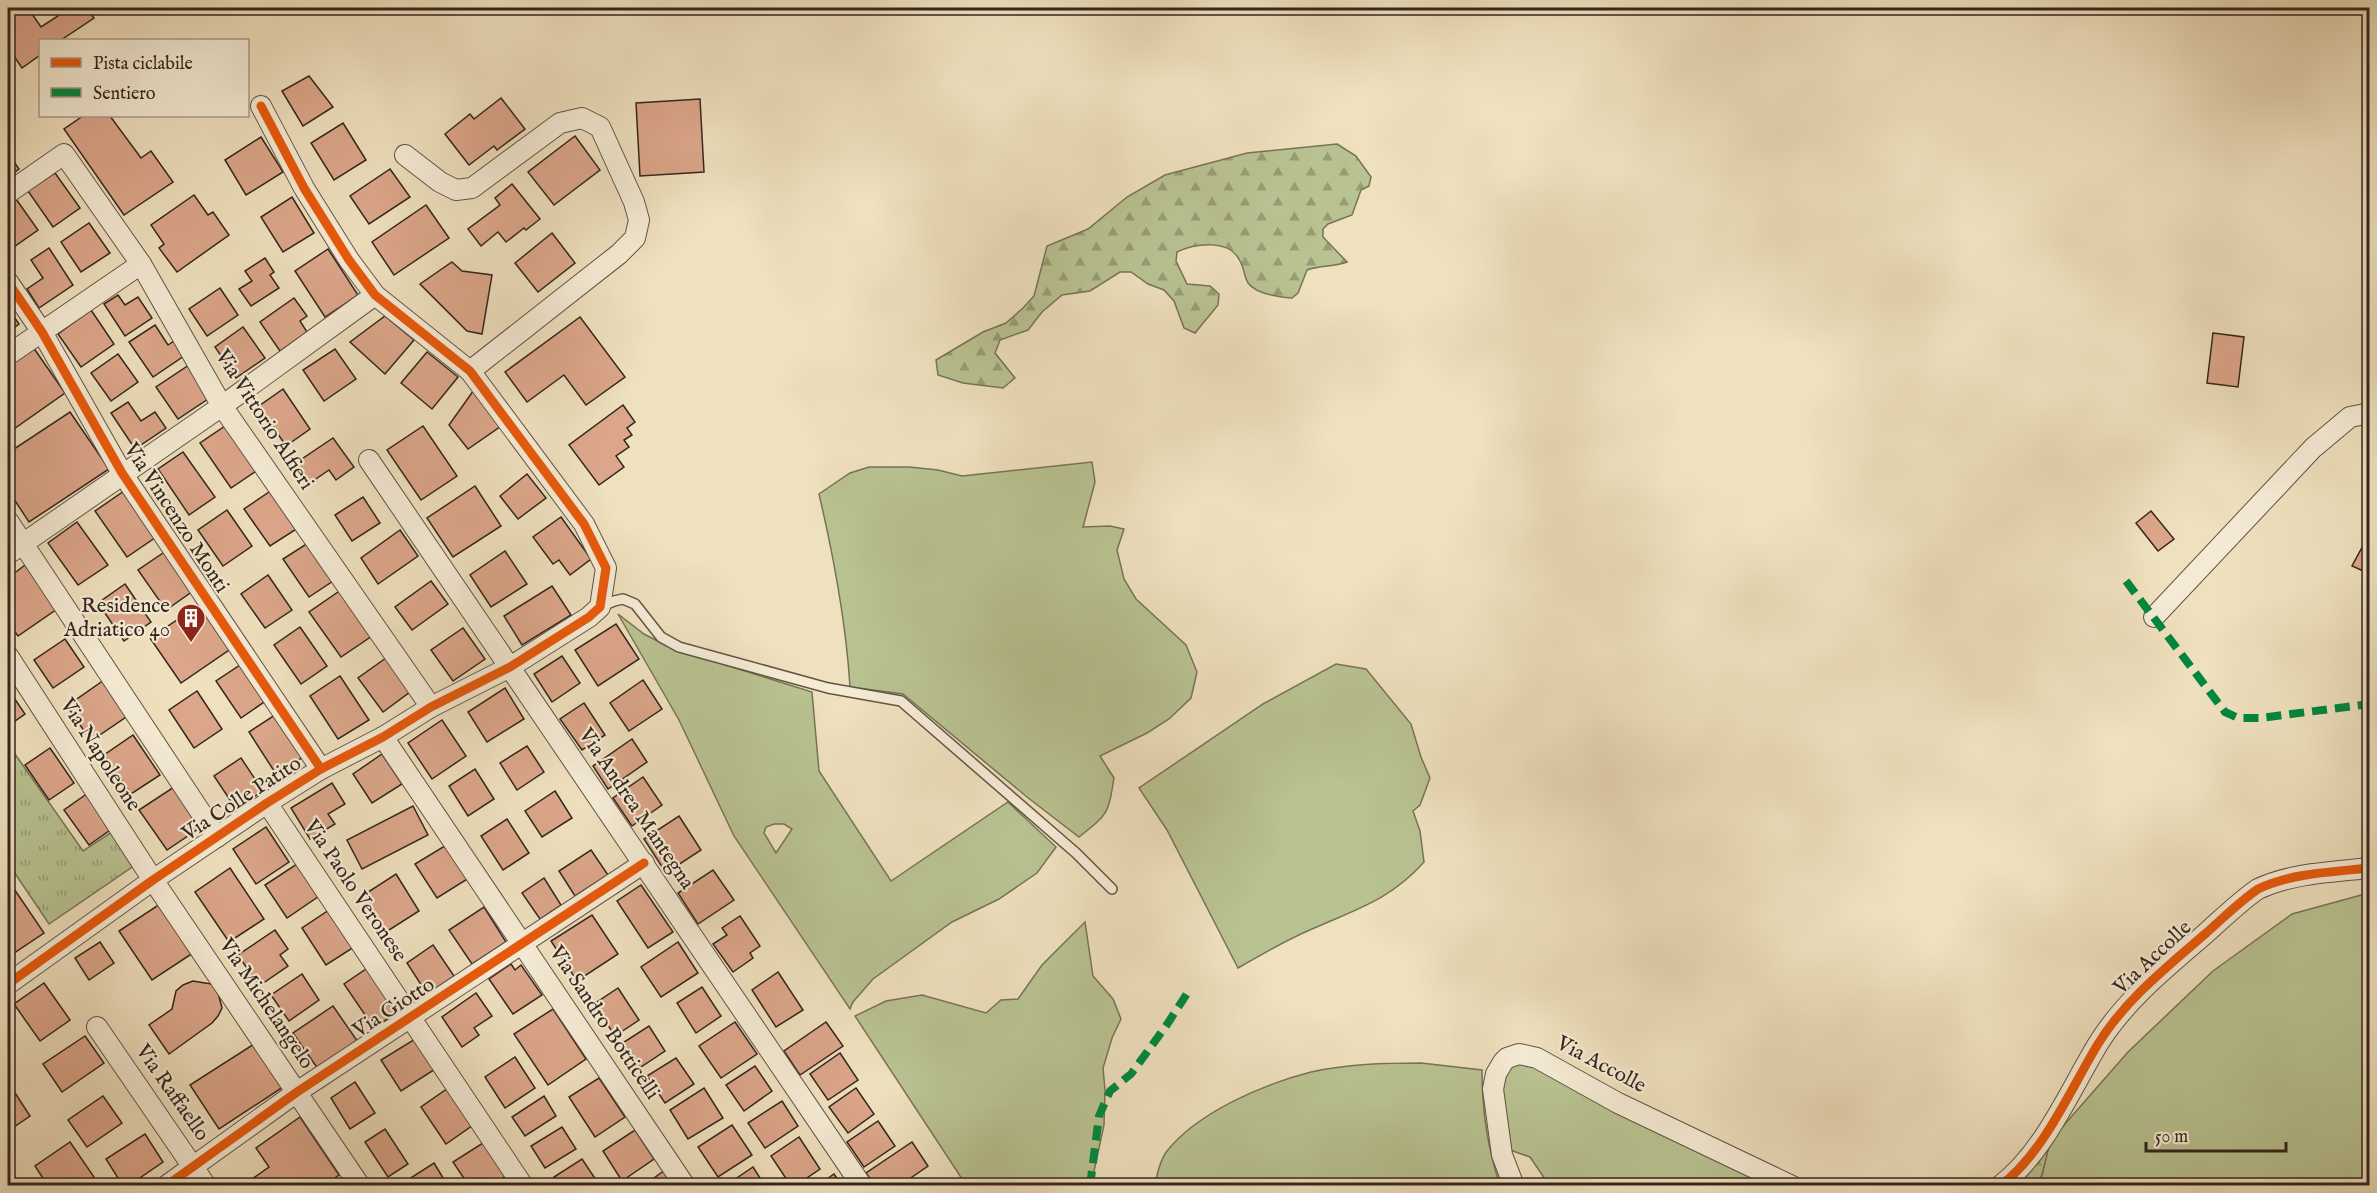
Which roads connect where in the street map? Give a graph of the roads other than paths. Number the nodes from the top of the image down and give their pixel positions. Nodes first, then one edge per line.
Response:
1 (261, 106) dead end
2 (405, 155) dead end
3 (8, 193) edge
4 (141, 264) junction
5 (8, 282) edge
6 (375, 295) junction
7 (42, 332) junction
8 (8, 355) edge
9 (470, 371) junction
10 (222, 406) junction
11 (2370, 413) edge
12 (369, 460) dead end
13 (122, 473) junction
14 (8, 521) edge
15 (14, 549) edge
16 (600, 608) junction
17 (2154, 617) dead end
18 (8, 656) edge
19 (510, 667) junction
20 (431, 707) junction
21 (383, 738) junction
22 (321, 769) junction
23 (267, 803) junction
24 (217, 837) junction
25 (644, 863) junction
26 (2370, 868) edge
27 (153, 880) junction
28 (1112, 889) dead end
29 (522, 944) junction
30 (8, 984) edge
31 (411, 1018) junction
32 (97, 1027) dead end
33 (297, 1092) junction
34 (194, 1167) junction
35 (166, 1185) edge
36 (206, 1185) edge
37 (360, 1185) edge
38 (523, 1185) edge
39 (685, 1185) edge
40 (862, 1185) edge
41 (1514, 1185) edge
42 (1792, 1185) edge
43 (2000, 1185) edge

1 - 6 street
2 - 9 street
3 - 4 street, Via Vittorio Alfieri
4 - 7 street
4 - 10 street, Via Vittorio Alfieri
5 - 7 street, Via Vincenzo Monti
6 - 9 street
6 - 10 street
7 - 8 street
7 - 13 street, Via Vincenzo Monti
9 - 16 street
10 - 13 street
10 - 20 street, Via Vittorio Alfieri
11 - 17 street
12 - 19 street, Via Andrea Mantegna
13 - 15 street
13 - 22 street, Via Vincenzo Monti
14 - 15 street
15 - 24 street
16 - 19 street, Via Colle Patito
16 - 28 lane
18 - 27 street, Via Napoleone
19 - 20 street, Via Colle Patito
19 - 25 street, Via Andrea Mantegna
20 - 21 street, Via Colle Patito
21 - 22 street, Via Colle Patito
21 - 29 street, Via Sandro Botticelli
22 - 23 street, Via Colle Patito
23 - 24 street, Via Colle Patito
23 - 31 street, Via Paolo Veronese
24 - 27 street, Via Colle Patito
25 - 29 street, Via Giotto
25 - 40 street, Via Andrea Mantegna
26 - 43 street, Via Accolle
27 - 30 street, Via Colle Patito
27 - 33 street, Via Michelangelo
29 - 31 street, Via Giotto
29 - 39 street, Via Sandro Botticelli
31 - 33 street, Via Giotto
31 - 38 street, Via Paolo Veronese
32 - 34 street, Via Raffaello
33 - 34 street, Via Giotto
33 - 37 street, Via Michelangelo
34 - 35 street, Via Giotto
34 - 36 street, Via Raffaello
41 - 42 street, Via Accolle

